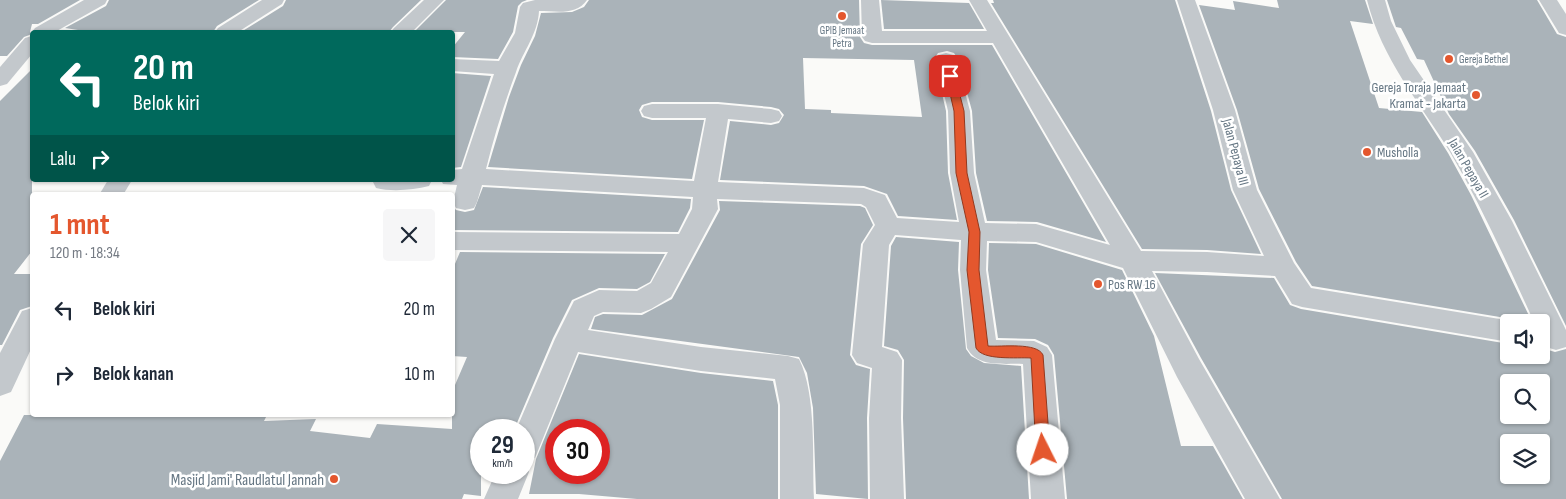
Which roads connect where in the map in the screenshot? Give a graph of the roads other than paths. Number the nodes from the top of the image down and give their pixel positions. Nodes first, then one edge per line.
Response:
1 (98, 0) edge
2 (275, 0) edge
3 (435, 0) edge
4 (578, 0) edge
5 (870, 0) edge
6 (978, 0) edge
7 (1186, 0) edge
8 (1376, 0) edge
9 (1548, 0) edge
10 (1566, 29) edge
11 (46, 30) edge
12 (227, 30) edge
13 (403, 30) edge
14 (1000, 37) junction
15 (17, 52) edge
16 (946, 59) dead end
17 (455, 65) edge
18 (507, 68) junction
19 (0, 80) edge
20 (652, 111) dead end
21 (718, 111) junction
22 (771, 116) dead end
23 (462, 177) edge
24 (408, 182) edge
25 (384, 186) edge
26 (705, 190) junction
27 (465, 202) dead end
28 (888, 226) junction
29 (974, 232) junction
30 (455, 241) edge
31 (685, 243) junction
32 (1133, 261) junction
33 (1283, 267) junction
34 (30, 324) edge
35 (1500, 330) edge
36 (569, 339) junction
37 (1555, 339) edge
38 (14, 368) edge
39 (535, 421) edge
40 (508, 484) edge
41 (501, 499) edge
42 (797, 499) edge
43 (887, 499) edge
44 (1048, 499) edge
45 (1263, 499) edge

1 - 11 street
2 - 12 street
3 - 13 street
4 - 18 street
5 - 14 street
6 - 14 street
7 - 33 street, Jalan Pepaya III
8 - 37 street, Jalan Pepaya II
9 - 10 street
14 - 32 street
15 - 19 street
16 - 29 street
17 - 18 street
18 - 23 street
20 - 21 street
21 - 22 street
21 - 26 street
23 - 26 street
23 - 27 street
24 - 25 street
26 - 28 street
26 - 31 street
28 - 29 street
28 - 43 street
29 - 32 street
29 - 44 street
30 - 31 street
31 - 36 street
32 - 33 street
32 - 45 street
33 - 35 street, Jalan Pepaya III
34 - 38 street
36 - 39 street
36 - 42 street
40 - 41 street

